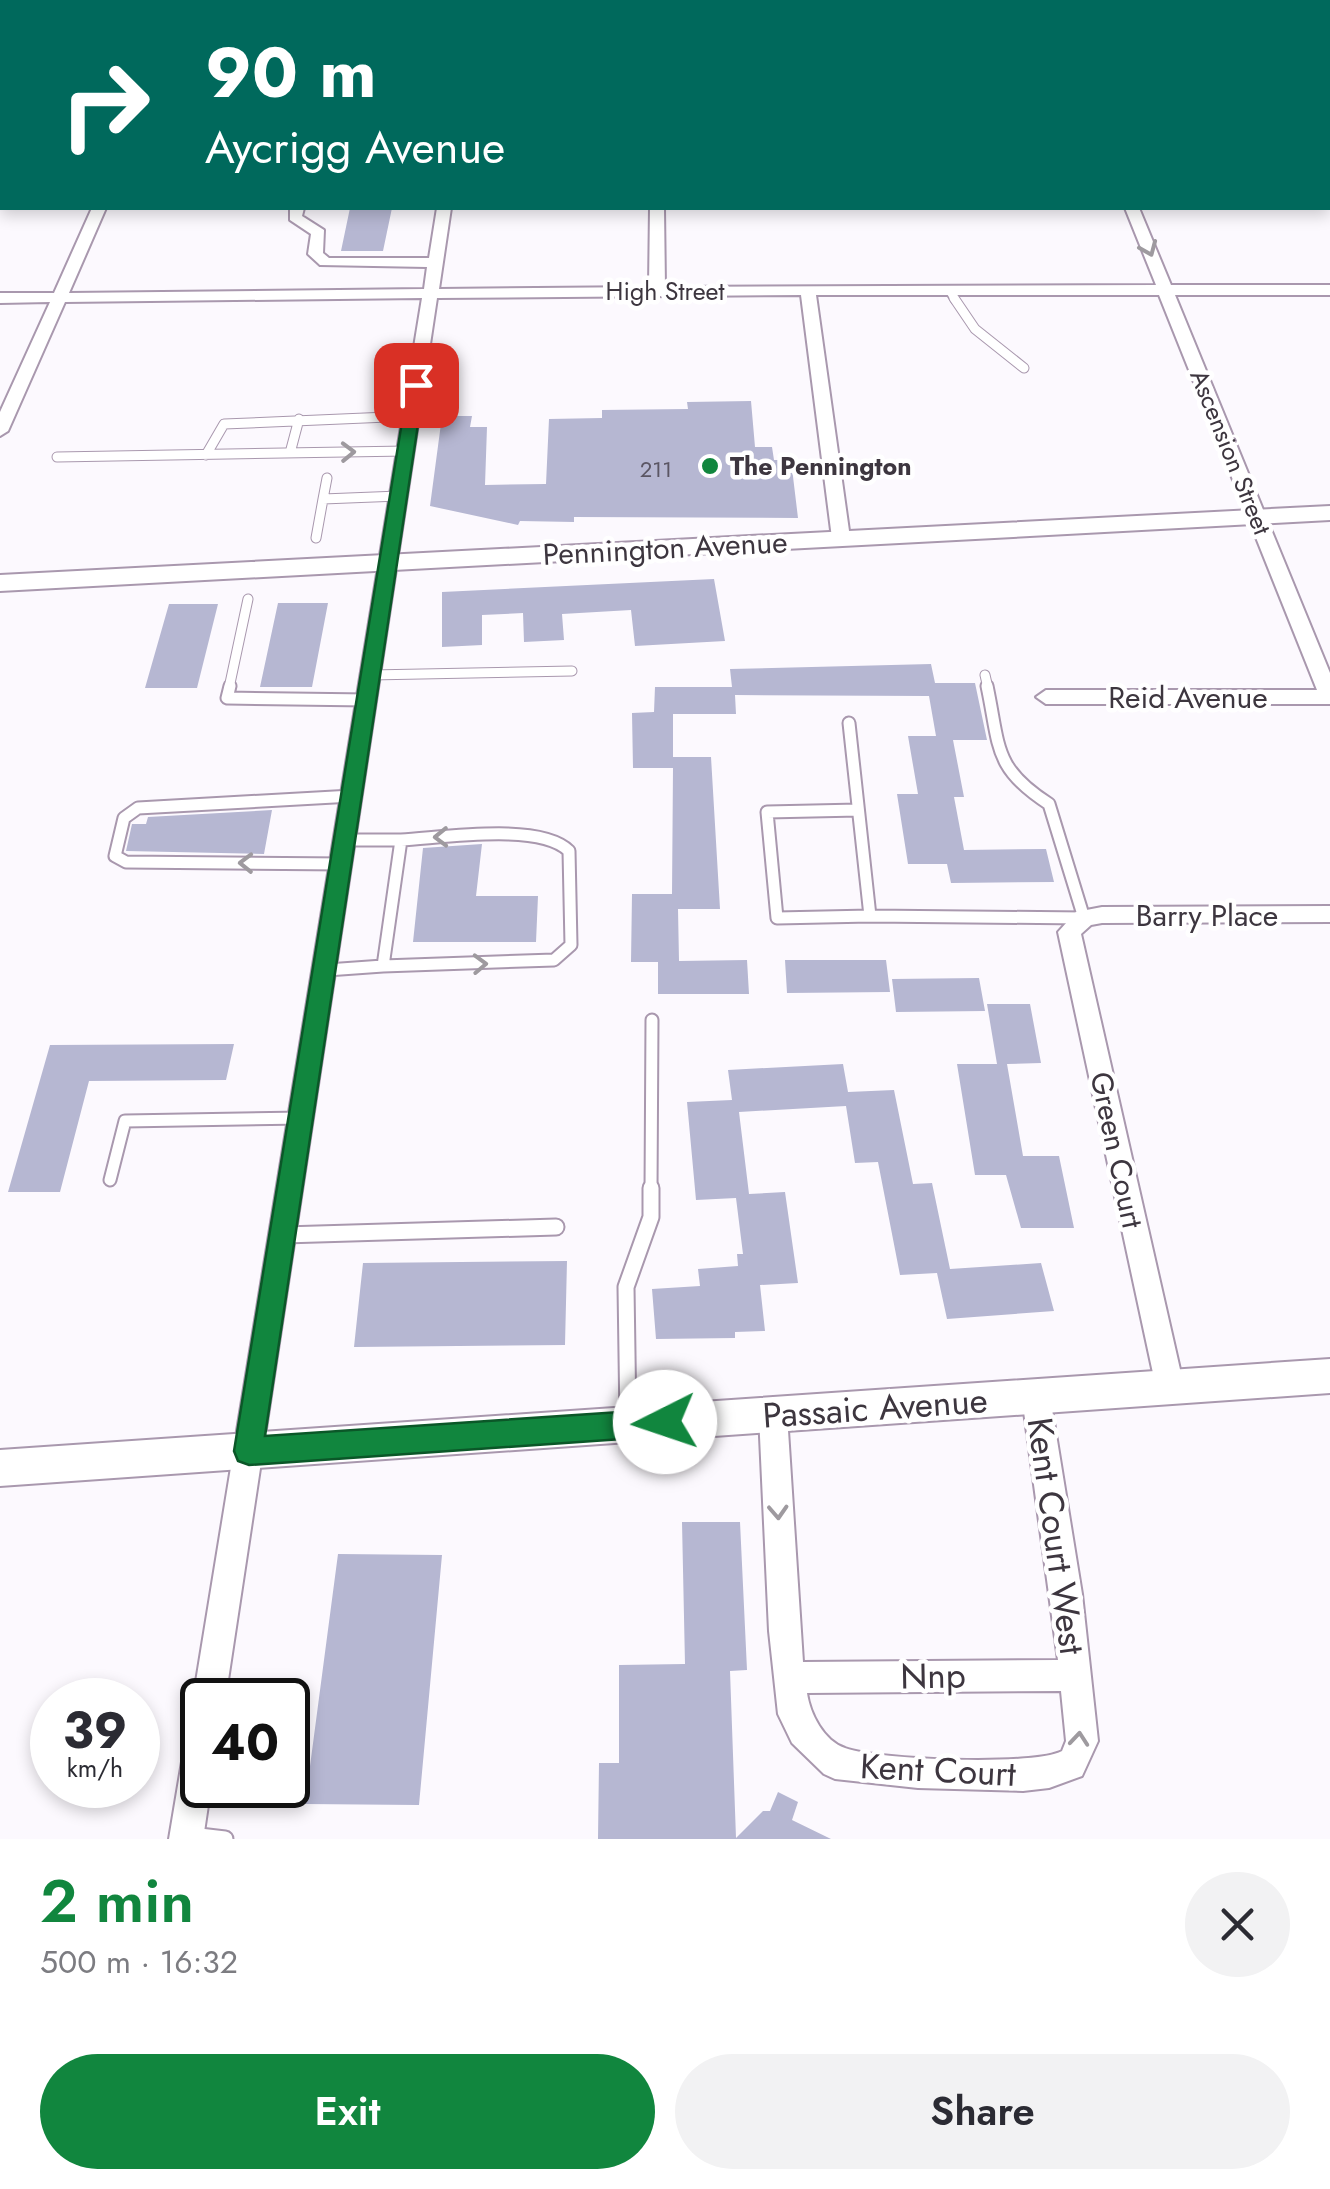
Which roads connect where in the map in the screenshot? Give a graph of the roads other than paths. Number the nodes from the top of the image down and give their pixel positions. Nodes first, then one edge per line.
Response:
1 (98, 210) edge
2 (296, 210) edge
3 (444, 210) edge
4 (658, 210) edge
5 (1133, 210) edge
6 (435, 263) junction
7 (808, 290) junction
8 (948, 290) junction
9 (1166, 290) junction
10 (1330, 290) edge
11 (657, 291) junction
12 (430, 293) junction
13 (0, 298) edge
14 (58, 298) junction
15 (1024, 368) dead end
16 (411, 416) junction
17 (299, 419) junction
18 (2, 420) edge
19 (406, 451) junction
20 (290, 453) junction
21 (206, 454) junction
22 (56, 457) dead end
23 (328, 478) dead end
24 (399, 496) junction
25 (324, 500) junction
26 (1330, 513) edge
27 (1258, 516) junction
28 (316, 538) dead end
29 (841, 538) junction
30 (388, 562) junction
31 (0, 583) edge
32 (248, 598) dead end
33 (572, 671) dead end
34 (372, 676) junction
35 (986, 676) dead end
36 (1046, 697) dead end
37 (1330, 697) edge
38 (368, 700) junction
39 (849, 723) dead end
40 (354, 796) junction
41 (858, 810) junction
42 (401, 840) junction
43 (346, 852) junction
44 (1330, 914) edge
45 (870, 916) junction
46 (1084, 918) junction
47 (383, 966) junction
48 (327, 970) junction
49 (652, 1020) dead end
50 (303, 1118) junction
51 (110, 1180) dead end
52 (556, 1227) dead end
53 (284, 1236) junction
54 (1330, 1376) edge
55 (1170, 1388) junction
56 (1036, 1397) junction
57 (774, 1415) junction
58 (628, 1425) junction
59 (249, 1451) junction
60 (0, 1468) edge
61 (1075, 1675) junction
62 (212, 1678) edge
63 (790, 1678) junction
64 (191, 1808) edge
65 (186, 1837) edge
66 (225, 1839) edge

1 - 14 street
2 - 6 street
3 - 6 street
4 - 11 street
5 -> 9 street, Ascension Street
6 - 12 street
7 - 8 street, High Street
7 - 11 street, High Street
7 - 29 street
8 - 9 street, High Street
8 - 15 lane
9 - 10 street, High Street
9 - 27 street, Ascension Street
11 - 12 street, High Street
12 - 14 street, High Street
12 - 16 street
13 - 14 street, High Street
14 - 18 street
16 - 17 lane
16 - 19 street
17 - 20 lane
17 - 21 lane
20 -> 19 lane
19 - 24 street
20 - 21 lane
21 - 22 lane
23 - 25 lane
24 - 25 lane
24 - 30 street
25 - 28 lane
26 - 27 street, Pennington Avenue
27 - 29 street, Pennington Avenue
27 - 37 street, Ascension Street
29 - 30 street, Pennington Avenue
30 - 31 street, Pennington Avenue
30 - 34 street
32 - 38 lane
33 - 34 lane
34 - 38 street
35 - 46 lane
36 - 37 street, Reid Avenue
38 - 40 street
39 - 41 lane
40 - 43 street
43 -> 40 lane
41 - 45 lane
41 - 45 lane
42 - 43 lane
42 - 47 lane
47 -> 42 lane
43 - 48 street
44 - 46 street, Barry Place
45 - 46 lane
46 - 55 street, Green Court
47 - 48 lane
48 - 50 street
49 - 58 lane
50 - 51 lane
50 - 53 street
52 - 53 lane
53 - 59 street
54 - 55 street, Passaic Avenue
55 - 56 street, Passaic Avenue
56 - 57 street, Passaic Avenue
56 - 61 street, Kent Court West
57 - 58 street, Passaic Avenue
57 -> 63 street, Kent Court
58 - 59 street, Passaic Avenue
59 - 60 street, Passaic Avenue
59 - 62 street
61 - 63 street, Nnp
63 -> 61 street, Kent Court
64 - 65 street
65 - 66 lane

